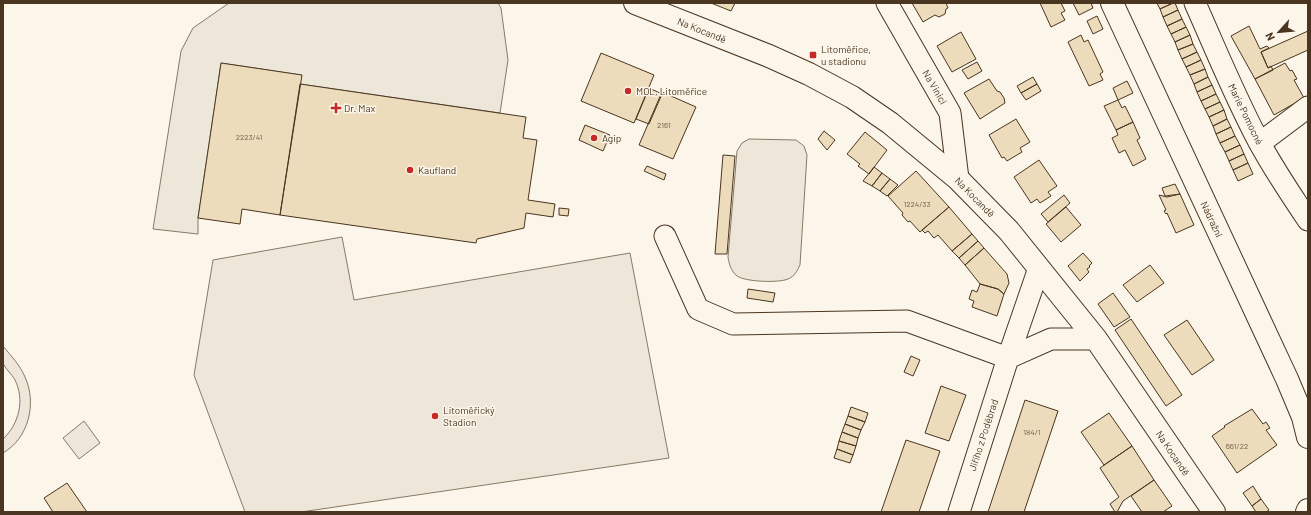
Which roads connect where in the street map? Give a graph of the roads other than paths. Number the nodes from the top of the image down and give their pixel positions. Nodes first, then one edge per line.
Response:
1 (635, 3) edge
2 (887, 3) edge
3 (1112, 3) edge
4 (1195, 3) edge
5 (1308, 107) edge
6 (1260, 143) junction
7 (958, 179) junction
8 (1308, 220) edge
9 (665, 236) dead end
10 (1040, 268) junction
11 (1096, 339) junction
12 (1008, 358) junction
13 (1308, 437) edge
14 (959, 512) edge
15 (1214, 512) edge

1 - 7 main road, Na Kocandě
2 - 7 street, Na Vinici
3 - 13 main road, Nádražní
4 - 6 street, Marie Pomocné
5 - 6 street
6 - 8 street, Marie Pomocné
7 - 10 main road, Na Kocandě
9 - 12 street
10 - 11 main road, Na Kocandě
10 - 12 street, Jiřího z Poděbrad
11 - 12 street
11 - 15 main road, Na Kocandě
12 - 14 street, Jiřího z Poděbrad

